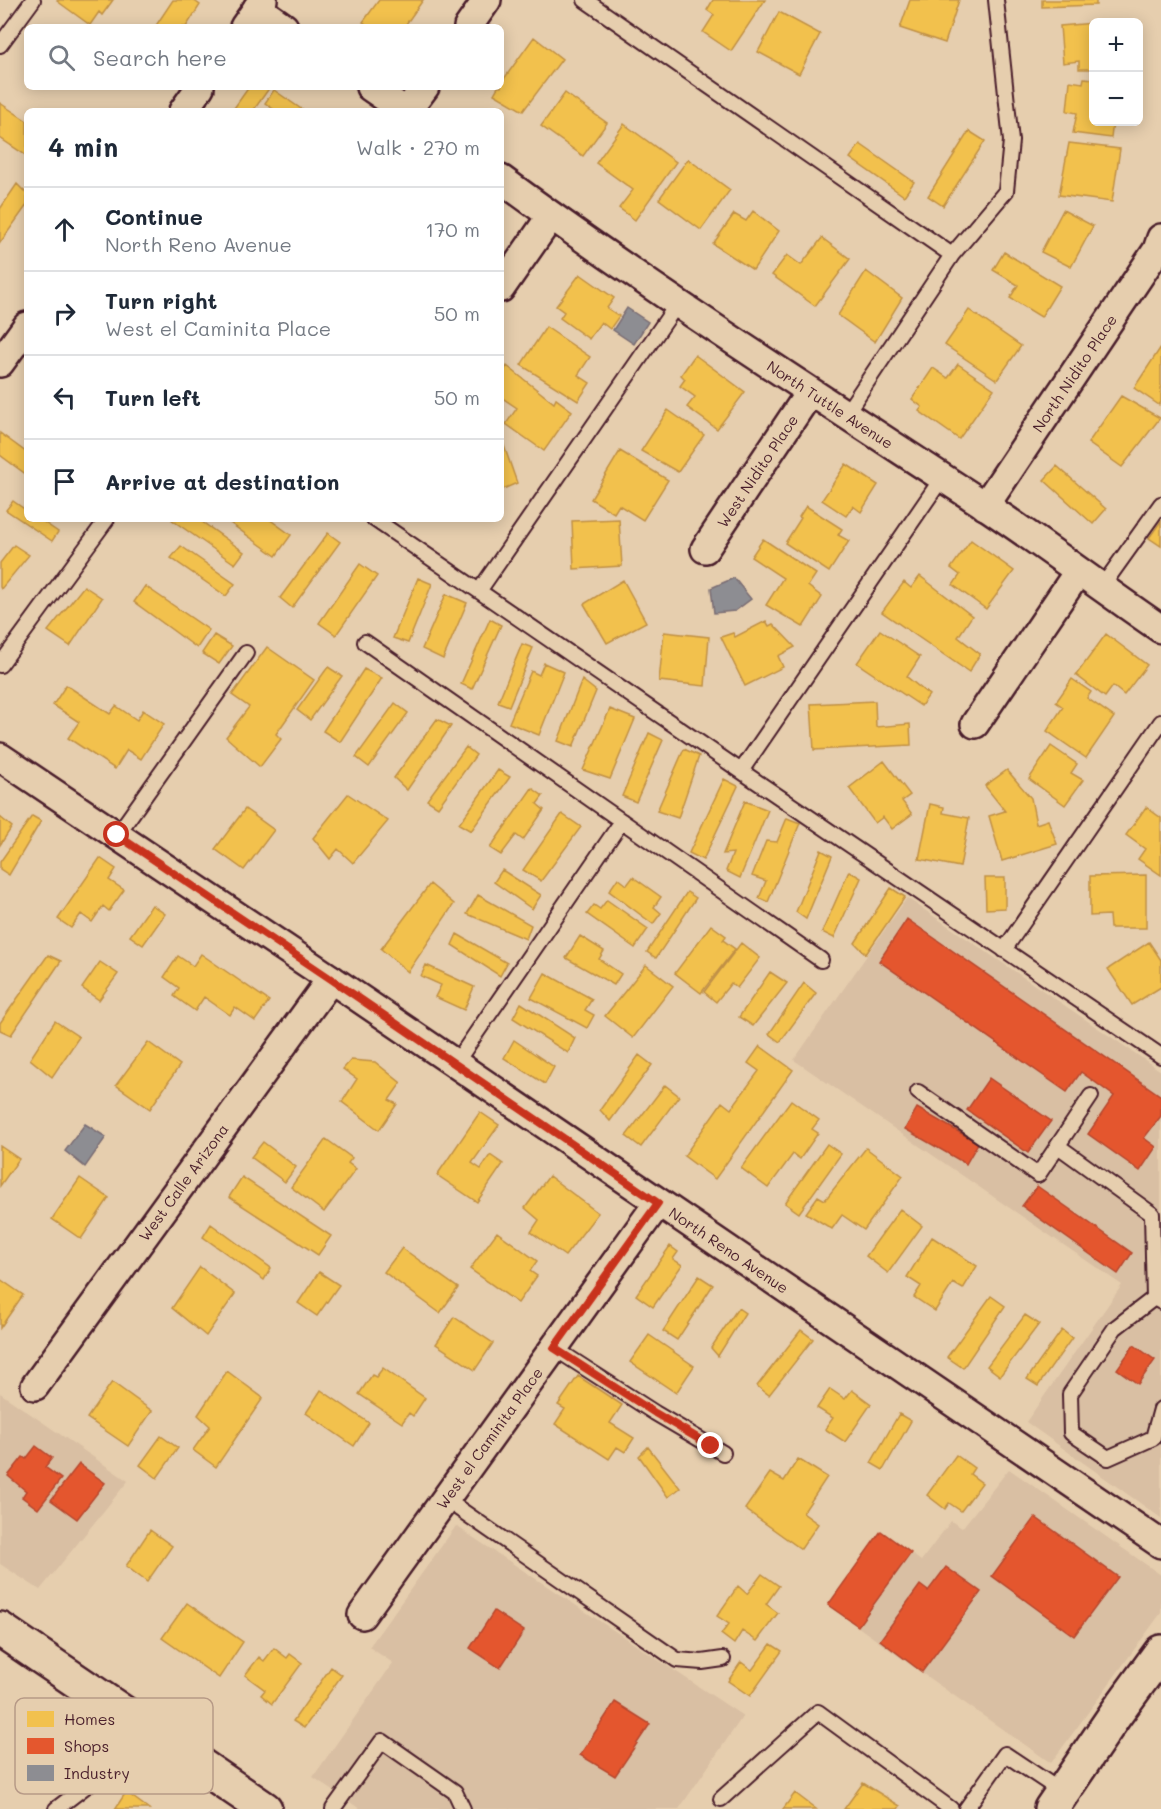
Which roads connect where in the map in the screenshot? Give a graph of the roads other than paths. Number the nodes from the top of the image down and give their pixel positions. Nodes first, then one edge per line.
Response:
1 (33, 0) edge
2 (487, 0) edge
3 (585, 0) edge
4 (996, 0) edge
5 (252, 9) edge
6 (279, 24) edge
7 (470, 24) edge
8 (0, 45) edge
9 (198, 90) edge
10 (374, 90) edge
11 (423, 90) edge
12 (185, 108) edge
13 (402, 108) edge
14 (408, 108) edge
15 (504, 181) edge
16 (551, 216) junction
17 (1161, 237) edge
18 (952, 255) junction
19 (504, 284) edge
20 (678, 303) junction
21 (24, 330) edge
22 (0, 363) edge
23 (810, 392) junction
24 (845, 415) junction
25 (942, 478) junction
26 (1161, 504) edge
27 (985, 506) junction
28 (105, 522) edge
29 (378, 522) edge
30 (705, 549) dead end
31 (1078, 572) junction
32 (1101, 588) junction
33 (479, 591) junction
34 (1161, 629) edge
35 (365, 642) dead end
36 (246, 653) dead end
37 (0, 664) edge
38 (1161, 722) edge
39 (975, 724) dead end
40 (0, 757) edge
41 (741, 771) junction
42 (622, 821) junction
43 (117, 835) junction
44 (1004, 950) junction
45 (821, 960) dead end
46 (331, 979) junction
47 (1161, 1056) edge
48 (455, 1064) junction
49 (918, 1092) dead end
50 (1091, 1096) dead end
51 (1058, 1146) junction
52 (658, 1203) junction
53 (1157, 1300) edge
54 (554, 1348) junction
55 (35, 1386) dead end
56 (1161, 1409) edge
57 (723, 1453) dead end
58 (446, 1500) junction
59 (1161, 1544) edge
60 (362, 1615) dead end
61 (0, 1629) edge
62 (1161, 1653) edge
63 (723, 1659) dead end
64 (102, 1698) edge
65 (213, 1773) edge
66 (76, 1794) edge
67 (721, 1799) dead end
68 (1057, 1801) edge
69 (56, 1809) edge
70 (265, 1809) edge
71 (333, 1809) edge
72 (463, 1809) edge
73 (951, 1809) edge
74 (966, 1809) edge

1 - 8 lane
2 - 7 street
3 - 18 lane
4 - 18 lane
5 - 6 street
9 - 12 street
10 - 13 street
11 - 14 street
15 - 16 street, North Tuttle Avenue
16 - 19 street
16 - 20 street, North Tuttle Avenue
17 - 27 street, North Nidito Place
18 - 24 lane
20 - 23 street, North Tuttle Avenue
20 - 33 lane
21 - 22 street
23 - 24 street, North Tuttle Avenue
23 - 30 street, West Nidito Place
24 - 25 street, North Tuttle Avenue
25 - 27 street, North Tuttle Avenue
25 - 41 lane
26 - 32 lane
27 - 31 street, North Tuttle Avenue
28 - 37 lane
29 - 33 lane
31 - 32 street, North Tuttle Avenue
31 - 39 street
32 - 34 street, North Tuttle Avenue
33 - 41 lane
35 - 42 lane
36 - 43 lane
38 - 44 lane
40 - 43 street, North Reno Avenue
41 - 44 lane
42 - 45 lane
42 - 48 lane
43 - 46 street, North Reno Avenue
44 - 47 lane
46 - 48 street, North Reno Avenue
46 - 55 street, West Calle Arizona
48 - 52 street, North Reno Avenue
49 - 51 lane
50 - 51 lane
51 - 53 lane
52 - 54 street, West el Caminita Place
52 - 59 street, North Reno Avenue
53 - 56 lane
54 - 57 lane
54 - 58 street, West el Caminita Place
58 - 60 street, West el Caminita Place
58 - 63 lane
61 - 64 main road
62 - 68 main road
65 - 70 main road
66 - 69 lane
67 - 73 lane
68 - 74 lane
71 - 72 lane

